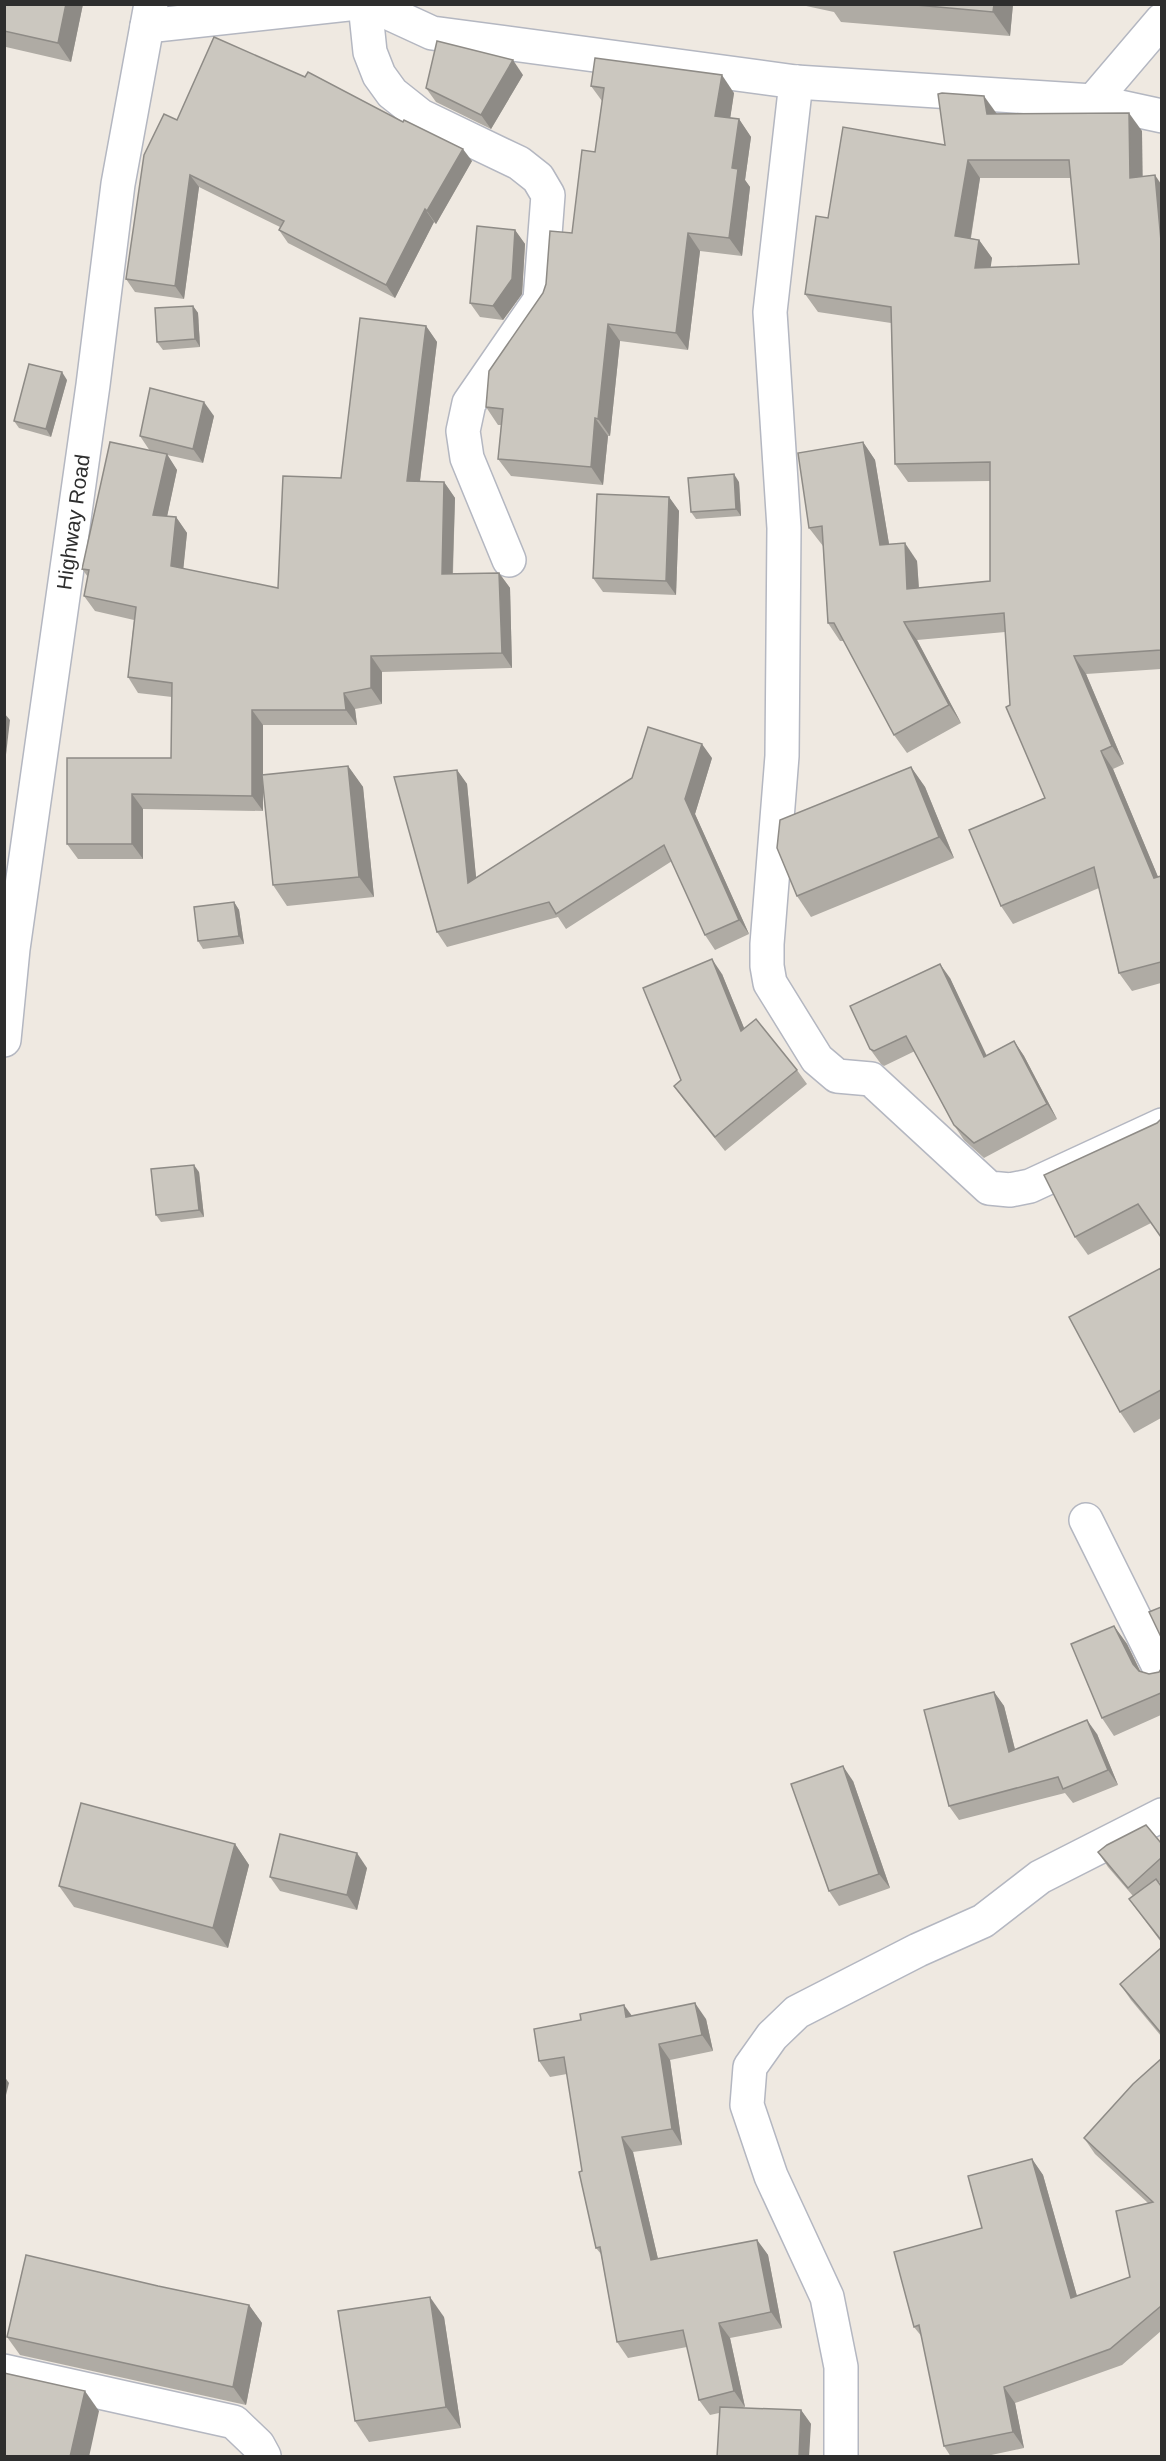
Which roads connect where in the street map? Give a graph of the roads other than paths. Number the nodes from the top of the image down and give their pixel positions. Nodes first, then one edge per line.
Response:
1 (348, 4) edge
2 (367, 4) edge
3 (149, 15) edge
4 (1161, 20) edge
5 (796, 82) junction
6 (1093, 101) junction
7 (1161, 116) edge
8 (509, 560) dead end
9 (9, 949) edge
10 (4, 1040) edge
11 (1161, 1125) edge
12 (1086, 1520) dead end
13 (1161, 1673) edge
14 (1161, 1815) edge
15 (4, 2371) edge
16 (264, 2457) edge
17 (841, 2457) edge

1 - 3 street
2 - 5 street
2 - 8 street
3 - 9 street, Highway Road
4 - 6 street
5 - 6 street
5 - 11 street
6 - 7 street
9 - 10 street, Highway Road
12 - 13 street
14 - 17 street
15 - 16 street

